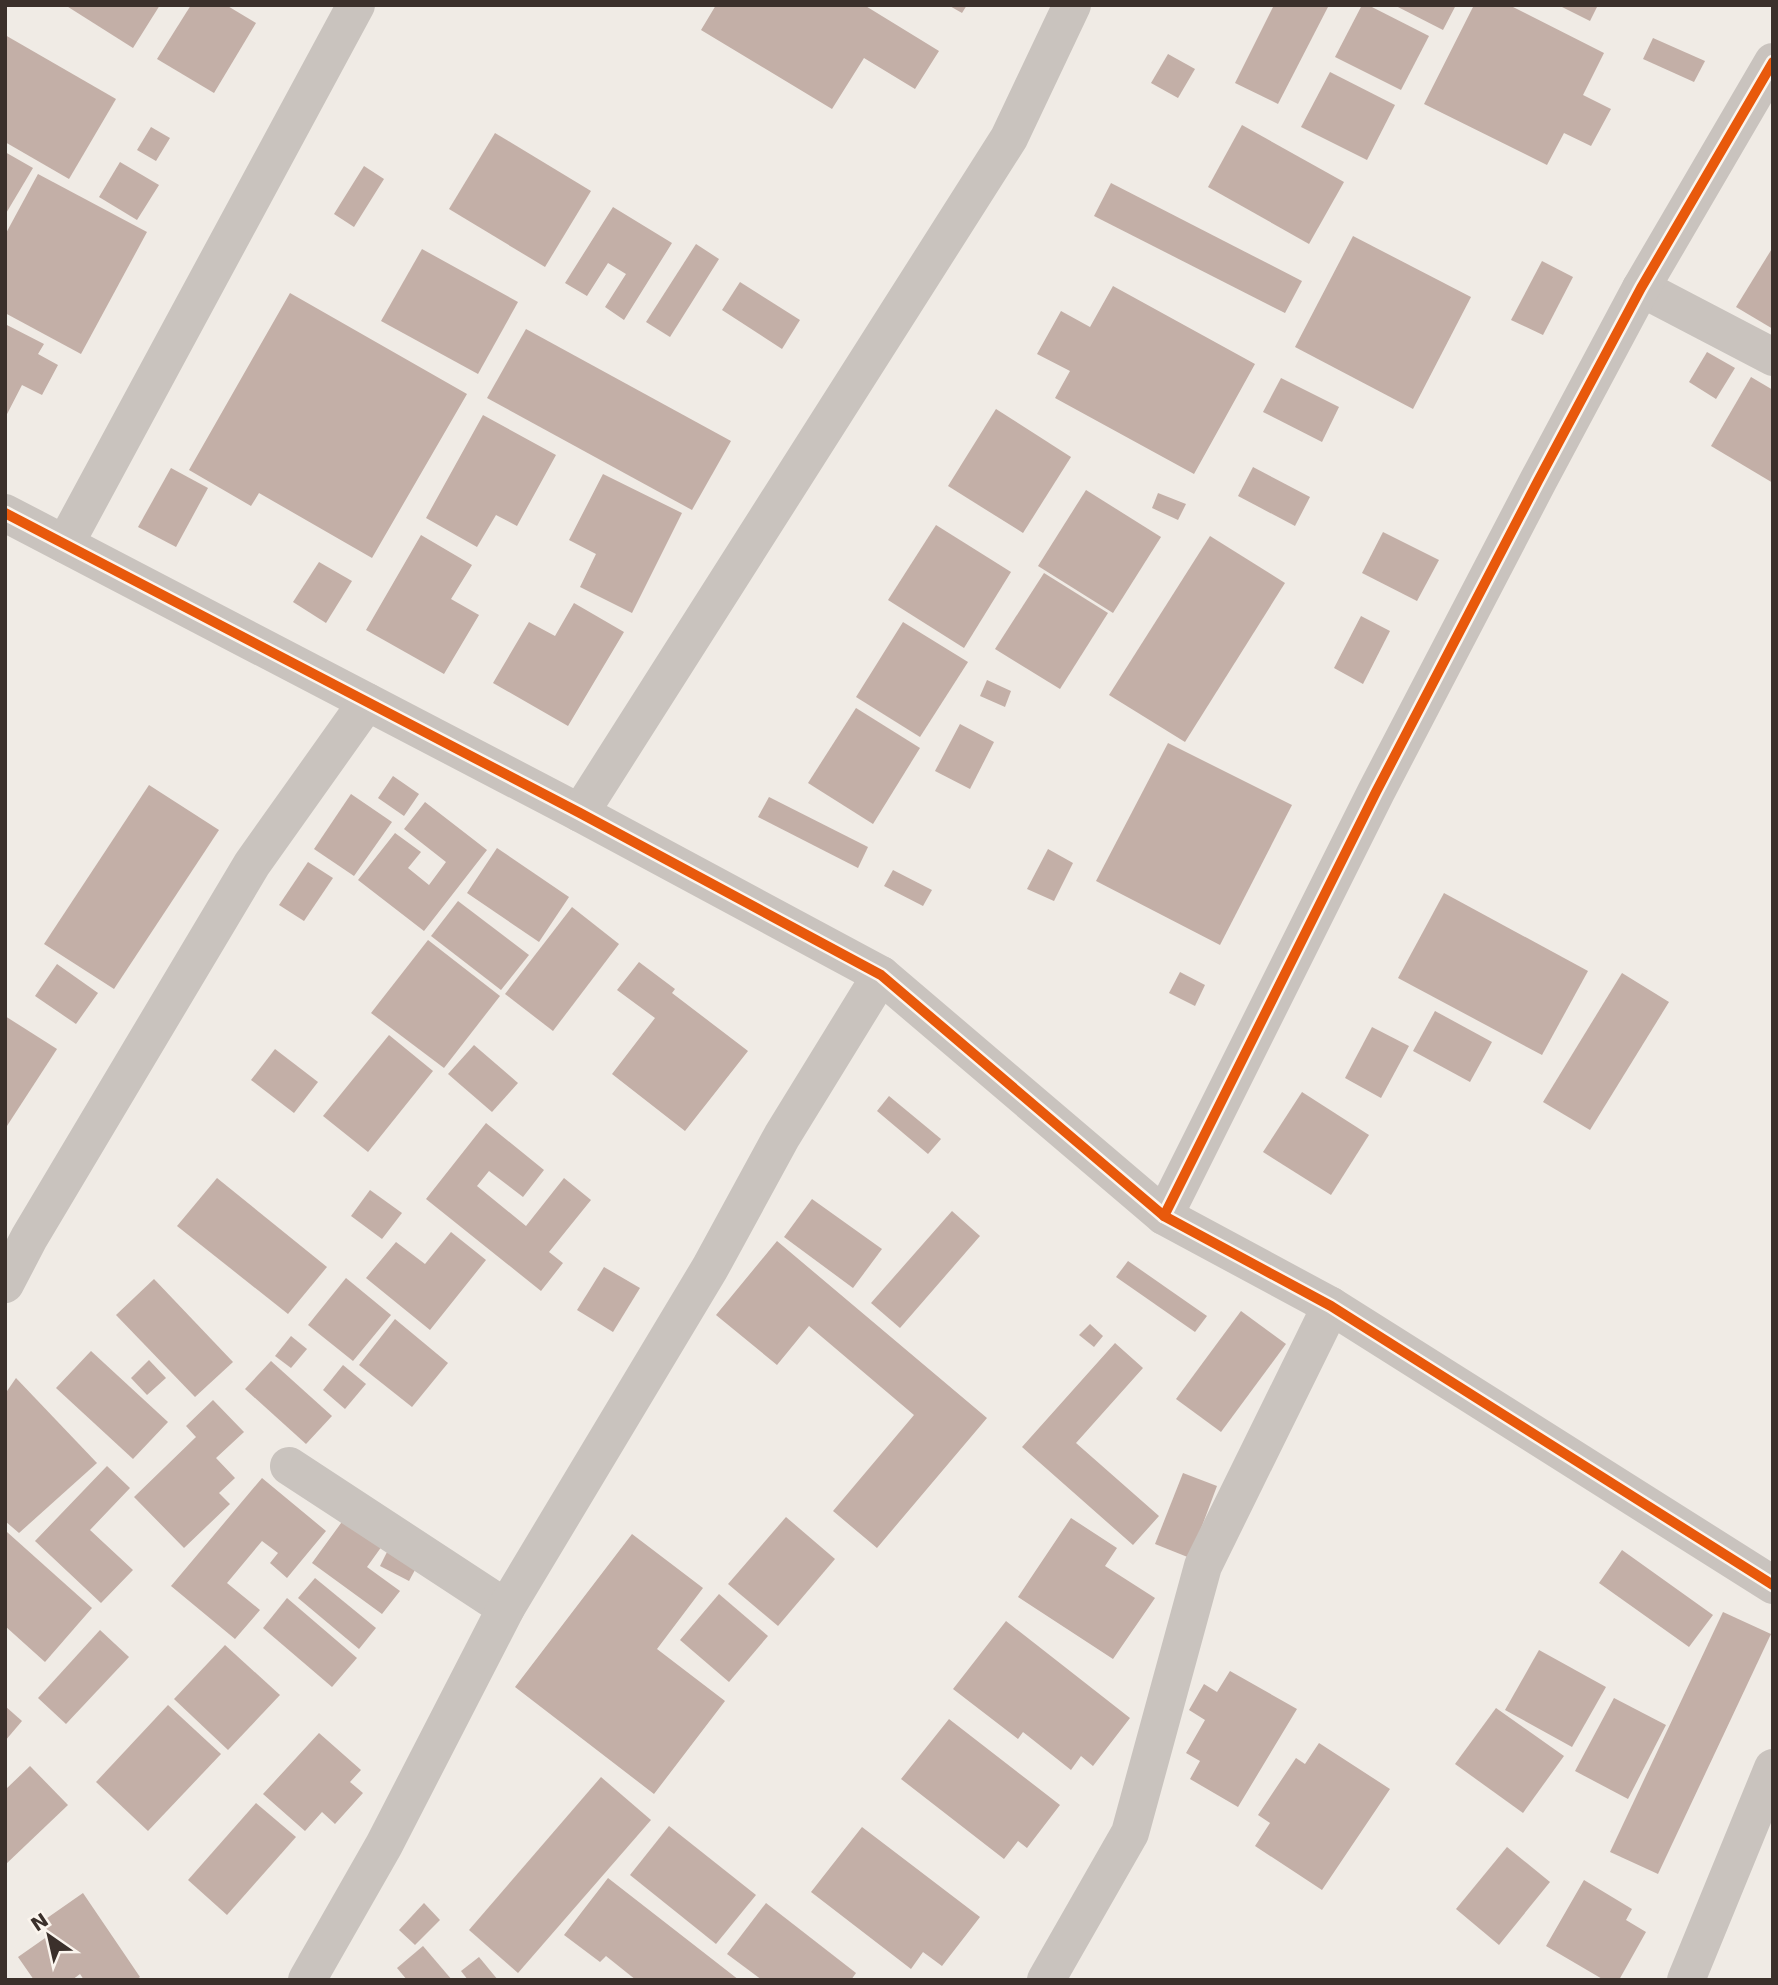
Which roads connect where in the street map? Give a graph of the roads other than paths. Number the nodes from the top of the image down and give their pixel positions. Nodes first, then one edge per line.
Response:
1 (356, 5) edge
2 (1072, 5) edge
3 (1773, 62) edge
4 (1641, 288) junction
5 (1773, 357) edge
6 (5, 513) edge
7 (65, 544) junction
8 (367, 702) junction
9 (580, 813) junction
10 (881, 975) junction
11 (1164, 1216) junction
12 (5, 1284) edge
13 (1331, 1306) junction
14 (289, 1466) dead end
15 (1773, 1585) edge
16 (506, 1608) junction
17 (1773, 1768) edge
18 (307, 1980) edge
19 (1045, 1980) edge
20 (1686, 1980) edge

1 - 7 street
2 - 9 street
3 - 4 street
4 - 5 street
4 - 11 street
6 - 7 street
7 - 8 street
8 - 9 street
8 - 12 street
9 - 10 street
10 - 11 street
10 - 16 street
11 - 13 street
13 - 15 street
13 - 19 street
14 - 16 street
16 - 18 street
17 - 20 street

